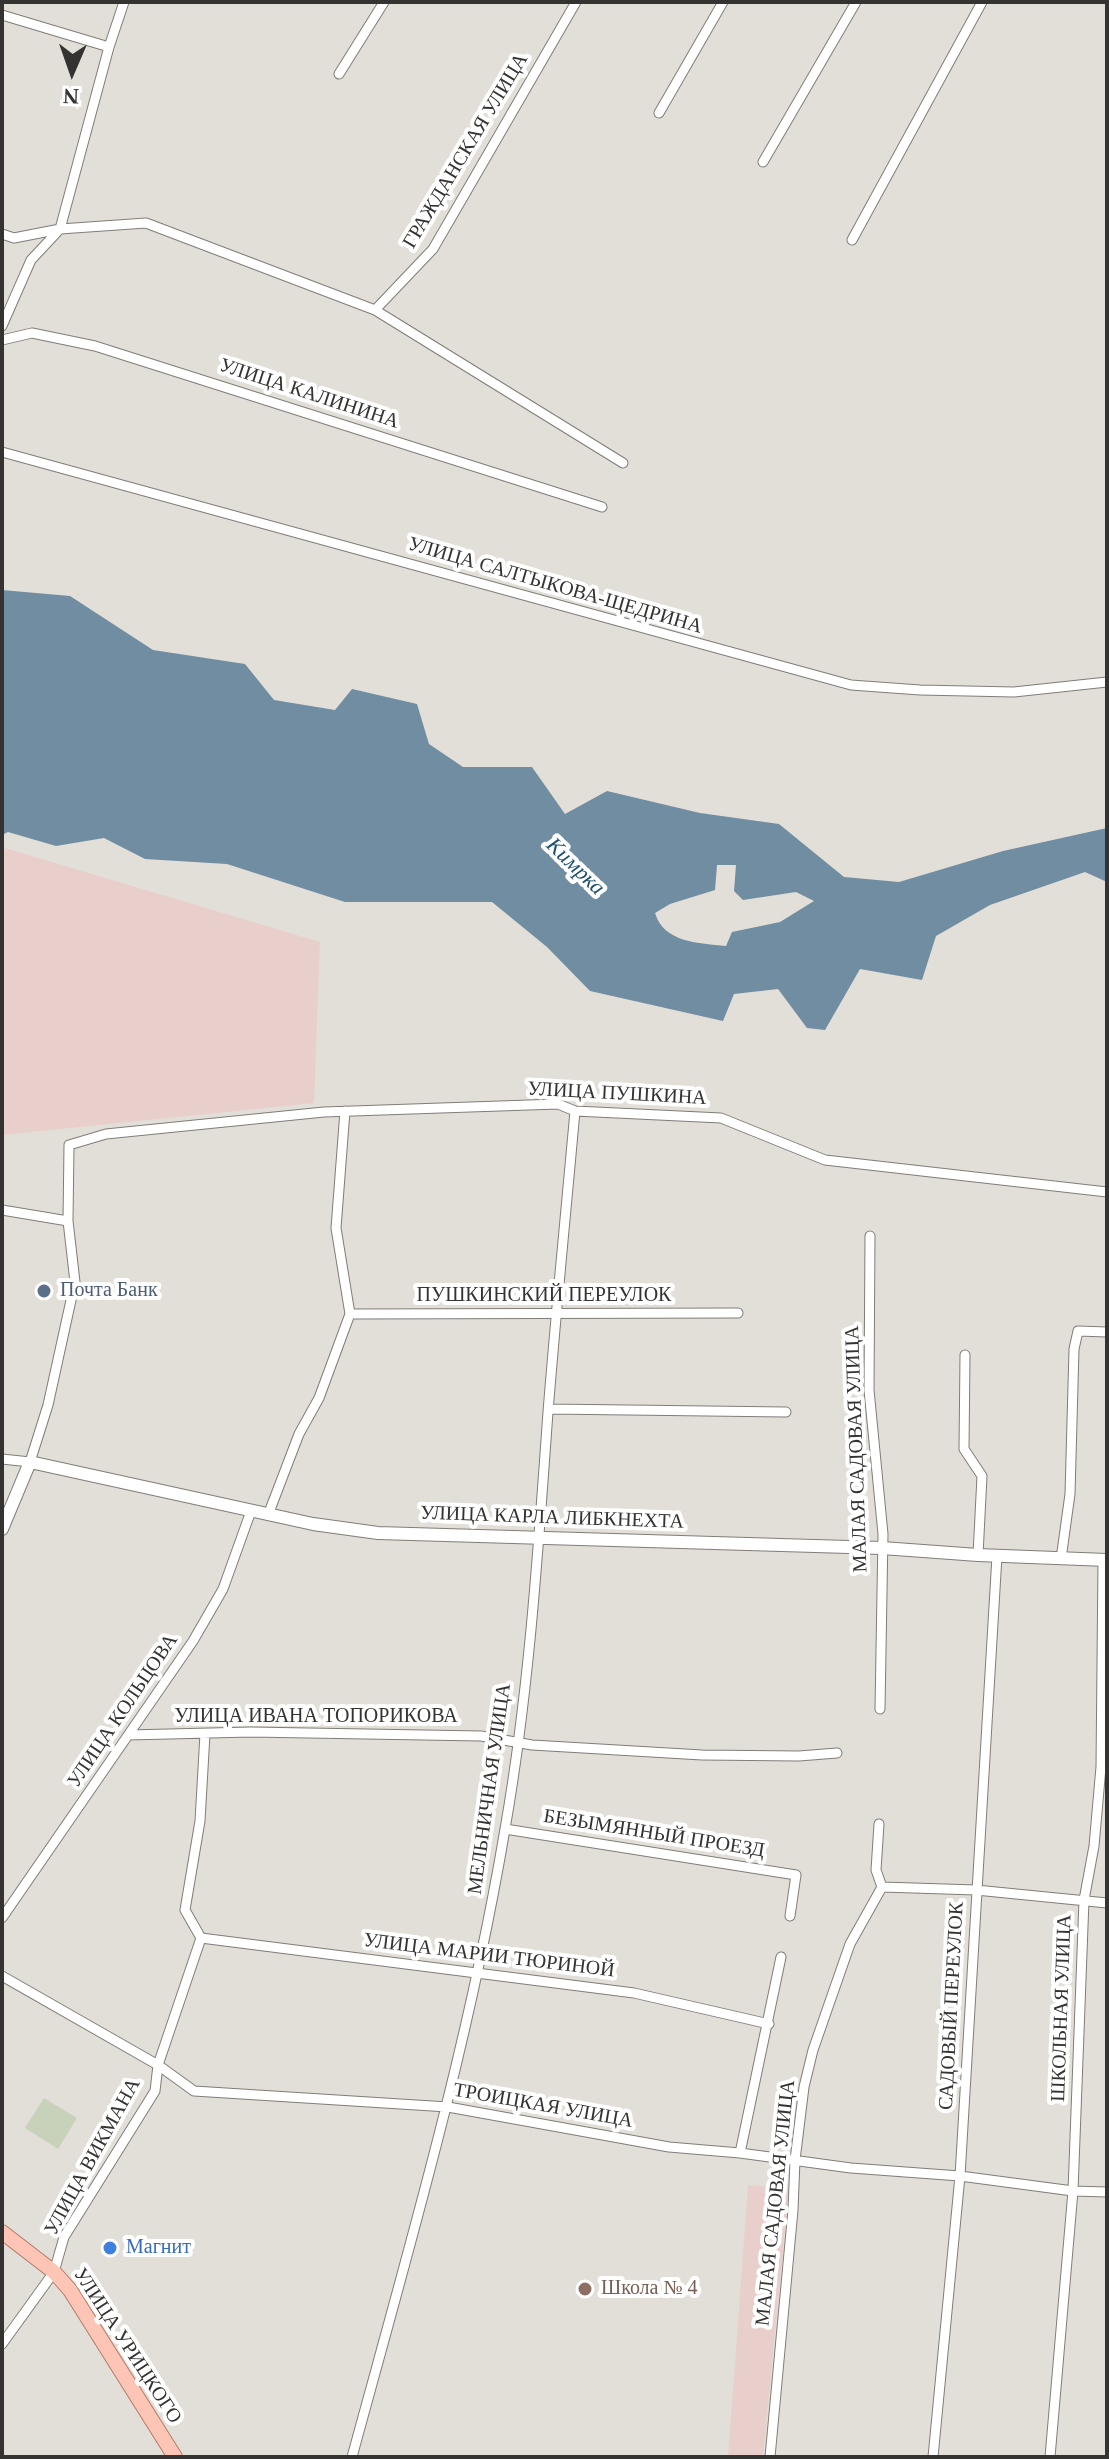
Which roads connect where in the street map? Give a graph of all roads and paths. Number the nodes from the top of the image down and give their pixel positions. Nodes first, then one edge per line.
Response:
1 (124, 2) edge
2 (384, 2) edge
3 (576, 2) edge
4 (723, 2) edge
5 (856, 2) edge
6 (982, 2) edge
7 (2, 15) edge
8 (109, 47) junction
9 (339, 74) dead end
10 (659, 113) dead end
11 (763, 162) dead end
12 (60, 229) junction
13 (2, 234) edge
14 (852, 240) dead end
15 (375, 310) junction
16 (2, 326) edge
17 (2, 340) edge
18 (2, 452) edge
19 (623, 463) dead end
20 (602, 507) dead end
21 (1107, 682) edge
22 (345, 1111) junction
23 (575, 1111) junction
24 (1107, 1192) edge
25 (2, 1210) edge
26 (68, 1221) junction
27 (870, 1236) dead end
28 (738, 1313) dead end
29 (350, 1314) junction
30 (556, 1314) junction
31 (1107, 1332) edge
32 (965, 1355) dead end
33 (549, 1409) junction
34 (786, 1412) dead end
35 (2, 1459) edge
36 (30, 1462) junction
37 (251, 1511) junction
38 (268, 1515) junction
39 (2, 1529) edge
40 (539, 1539) junction
41 (882, 1548) junction
42 (978, 1555) junction
43 (997, 1556) junction
44 (1061, 1559) junction
45 (1105, 1560) edge
46 (880, 1709) dead end
47 (205, 1734) junction
48 (128, 1735) junction
49 (518, 1743) junction
50 (837, 1753) dead end
51 (879, 1824) dead end
52 (505, 1829) junction
53 (882, 1887) junction
54 (976, 1890) junction
55 (1084, 1900) junction
56 (1107, 1903) edge
57 (790, 1916) dead end
58 (2, 1918) edge
59 (201, 1938) junction
60 (781, 1957) dead end
61 (478, 1972) junction
62 (2, 1976) edge
63 (769, 2024) junction
64 (158, 2065) junction
65 (448, 2107) junction
66 (740, 2153) junction
67 (795, 2160) junction
68 (960, 2176) junction
69 (1073, 2191) junction
70 (1107, 2192) edge
71 (2, 2232) edge
72 (54, 2272) junction
73 (2, 2344) edge
74 (175, 2457) edge
75 (352, 2457) edge
76 (770, 2457) edge
77 (933, 2457) edge
78 (1050, 2457) edge

1 - 8 street
2 - 9 street
3 - 15 street, ГРАЖДАНСКАЯ УЛИЦА
4 - 10 street
5 - 11 street
6 - 14 street
7 - 8 street
8 - 12 street
12 - 13 street
12 - 15 street
12 - 16 street
15 - 19 street
17 - 20 street, УЛИЦА КАЛИНИНА
18 - 21 street, УЛИЦА САЛТЫКОВА-ЩЕДРИНА
22 - 23 street, УЛИЦА ПУШКИНА
22 - 26 street, УЛИЦА ПУШКИНА
22 - 29 street
23 - 24 street, УЛИЦА ПУШКИНА
23 - 30 street, МЕЛЬНИЧНАЯ УЛИЦА
25 - 26 street
26 - 36 street
27 - 41 street, МАЛАЯ САДОВАЯ УЛИЦА
28 - 30 street, ПУШКИНСКИЙ ПЕРЕУЛОК
29 - 30 street, ПУШКИНСКИЙ ПЕРЕУЛОК
29 - 38 street
30 - 33 street, МЕЛЬНИЧНАЯ УЛИЦА
31 - 44 street
32 - 42 street
33 - 34 street
33 - 40 street, МЕЛЬНИЧНАЯ УЛИЦА
35 - 36 street, УЛИЦА КАРЛА ЛИБКНЕХТА
36 - 37 street, УЛИЦА КАРЛА ЛИБКНЕХТА
36 - 39 street
37 - 38 street, УЛИЦА КАРЛА ЛИБКНЕХТА
37 - 48 street, УЛИЦА КОЛЬЦОВА
38 - 40 street, УЛИЦА КАРЛА ЛИБКНЕХТА
40 - 41 street, УЛИЦА КАРЛА ЛИБКНЕХТА
40 - 49 street, МЕЛЬНИЧНАЯ УЛИЦА
41 - 42 street, УЛИЦА КАРЛА ЛИБКНЕХТА
41 - 46 street, МАЛАЯ САДОВАЯ УЛИЦА
42 - 43 street, УЛИЦА КАРЛА ЛИБКНЕХТА
43 - 44 street, УЛИЦА КАРЛА ЛИБКНЕХТА
43 - 54 street, САДОВЫЙ ПЕРЕУЛОК
44 - 45 street, УЛИЦА КАРЛА ЛИБКНЕХТА
45 - 55 street, ШКОЛЬНАЯ УЛИЦА
47 - 48 street, УЛИЦА ИВАНА ТОПОРИКОВА
47 - 49 street, УЛИЦА ИВАНА ТОПОРИКОВА
47 - 59 street
48 - 58 street, УЛИЦА КОЛЬЦОВА
49 - 50 street, УЛИЦА ИВАНА ТОПОРИКОВА
49 - 52 street, МЕЛЬНИЧНАЯ УЛИЦА
51 - 53 street
52 - 57 street, БЕЗЫМЯННЫЙ ПРОЕЗД
52 - 61 street, МЕЛЬНИЧНАЯ УЛИЦА
53 - 54 street
53 - 67 street, МАЛАЯ САДОВАЯ УЛИЦА
54 - 55 street
54 - 68 street, САДОВЫЙ ПЕРЕУЛОК
55 - 56 street
55 - 69 street, ШКОЛЬНАЯ УЛИЦА
59 - 61 street, УЛИЦА МАРИИ ТЮРИНОЙ
59 - 64 street, УЛИЦА ВИКМАНА
60 - 63 street
61 - 63 street, УЛИЦА МАРИИ ТЮРИНОЙ
61 - 65 street, МЕЛЬНИЧНАЯ УЛИЦА
62 - 64 street, ТРОИЦКАЯ УЛИЦА
63 - 66 street
64 - 65 street, ТРОИЦКАЯ УЛИЦА
64 - 72 street, УЛИЦА ВИКМАНА
65 - 66 street, ТРОИЦКАЯ УЛИЦА
65 - 75 street, МЕЛЬНИЧНАЯ УЛИЦА
66 - 67 street, ТРОИЦКАЯ УЛИЦА
67 - 68 street, ТРОИЦКАЯ УЛИЦА
67 - 76 street, МАЛАЯ САДОВАЯ УЛИЦА
68 - 69 street, ТРОИЦКАЯ УЛИЦА
68 - 77 street, САДОВЫЙ ПЕРЕУЛОК
69 - 70 street, ТРОИЦКАЯ УЛИЦА
69 - 78 street, ШКОЛЬНАЯ УЛИЦА
71 - 72 main road, УЛИЦА УРИЦКОГО
72 - 73 street, УЛИЦА ВИКМАНА
72 - 74 main road, УЛИЦА УРИЦКОГО

